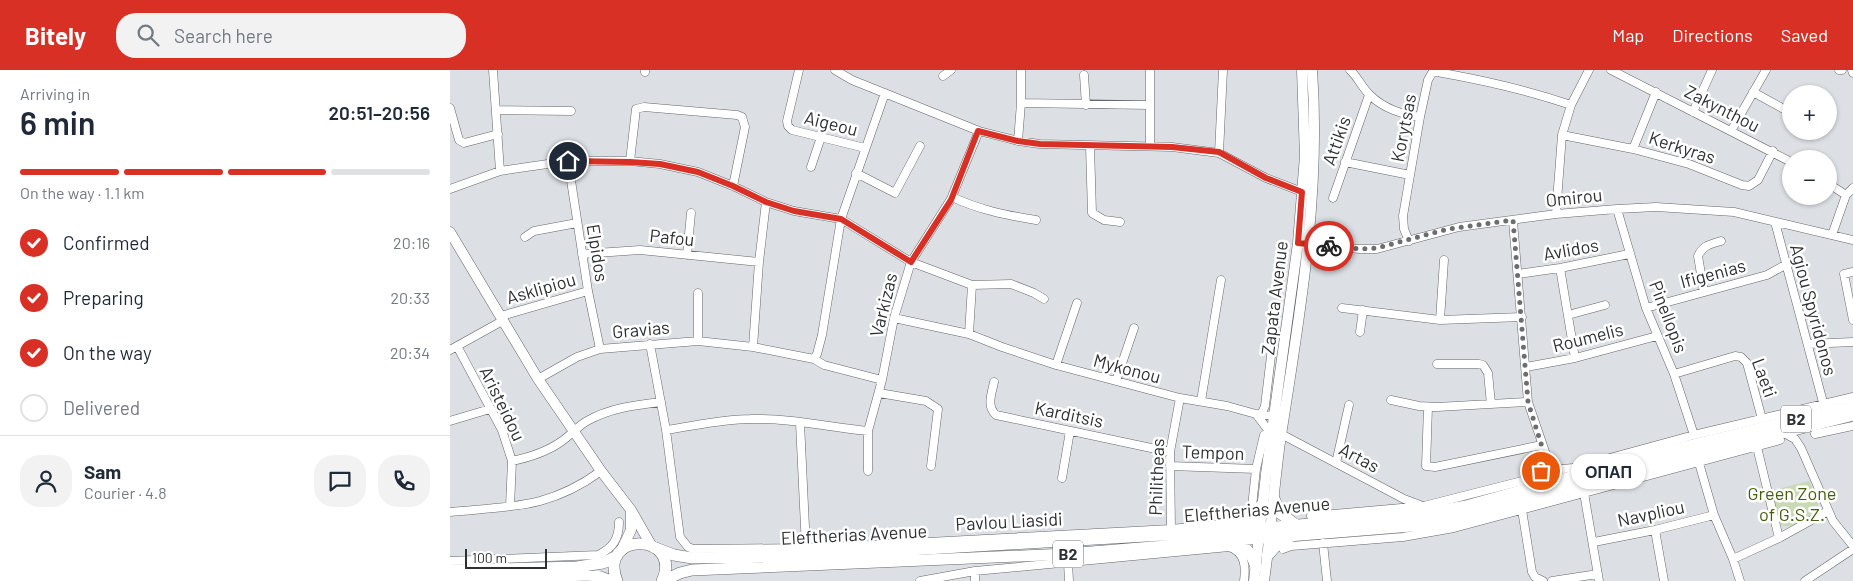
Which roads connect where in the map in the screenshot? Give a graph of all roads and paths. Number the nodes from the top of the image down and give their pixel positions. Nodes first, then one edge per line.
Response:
1 (493, 70) edge
2 (799, 70) edge
3 (835, 70) edge
4 (951, 70) edge
5 (1021, 70) edge
6 (1150, 70) edge
7 (1223, 70) edge
8 (1302, 70) edge
9 (1312, 70) edge
10 (1350, 70) edge
11 (1589, 70) edge
12 (1611, 70) edge
13 (1712, 70) edge
14 (1766, 70) edge
15 (1432, 72) edge
16 (1471, 74) edge
17 (1084, 75) dead end
18 (943, 76) dead end
19 (885, 92) junction
20 (1656, 92) junction
21 (1754, 92) junction
22 (1369, 95) junction
23 (1022, 103) junction
24 (1086, 105) junction
25 (1150, 105) junction
26 (1571, 105) junction
27 (450, 108) edge
28 (1782, 108) edge
29 (496, 110) junction
30 (570, 111) dead end
31 (1693, 112) junction
32 (1420, 117) junction
33 (978, 131) junction
34 (1731, 131) junction
35 (498, 134) junction
36 (1562, 135) junction
37 (821, 137) junction
38 (1018, 141) junction
39 (920, 146) dead end
40 (1090, 146) junction
41 (1150, 146) junction
42 (865, 148) junction
43 (1633, 149) junction
44 (1773, 151) junction
45 (1219, 152) junction
46 (1782, 156) edge
47 (568, 161) junction
48 (630, 162) junction
49 (1344, 162) junction
50 (812, 167) dead end
51 (500, 171) junction
52 (856, 173) junction
53 (1410, 175) junction
54 (733, 186) junction
55 (1853, 188) edge
56 (450, 189) edge
57 (1837, 189) edge
58 (1307, 193) junction
59 (1846, 195) junction
60 (952, 197) junction
61 (1333, 198) dead end
62 (766, 202) junction
63 (1617, 208) junction
64 (691, 213) dead end
65 (1556, 214) junction
66 (841, 219) junction
67 (1036, 220) dead end
68 (1513, 220) junction
69 (1120, 222) dead end
70 (1774, 222) junction
71 (577, 223) junction
72 (450, 232) edge
73 (1832, 235) junction
74 (525, 238) dead end
75 (1853, 240) edge
76 (1408, 241) junction
77 (1721, 241) dead end
78 (1303, 244) junction
79 (582, 254) junction
80 (1630, 254) junction
81 (687, 255) junction
82 (1444, 260) dead end
83 (759, 262) junction
84 (911, 262) junction
85 (1785, 265) junction
86 (1560, 268) junction
87 (1853, 272) edge
88 (1518, 274) junction
89 (1221, 280) dead end
90 (972, 285) junction
91 (588, 291) junction
92 (1704, 292) junction
93 (698, 293) dead end
94 (1044, 300) dead end
95 (1077, 303) dead end
96 (1605, 305) dead end
97 (1342, 308) dead end
98 (1646, 308) junction
99 (1363, 310) junction
100 (1276, 314) dead end
101 (1568, 315) junction
102 (1522, 317) junction
103 (503, 318) junction
104 (894, 318) junction
105 (1440, 320) junction
106 (1853, 320) edge
107 (1134, 328) dead end
108 (1360, 332) dead end
109 (969, 334) junction
110 (1657, 336) junction
111 (698, 341) junction
112 (1853, 342) edge
113 (650, 344) junction
114 (1808, 344) junction
115 (753, 346) junction
116 (453, 348) edge
117 (600, 349) junction
118 (1575, 358) junction
119 (814, 359) junction
120 (1437, 364) dead end
121 (1056, 365) junction
122 (1526, 367) junction
123 (1674, 374) junction
124 (538, 378) junction
125 (882, 380) junction
126 (1116, 381) junction
127 (994, 382) dead end
128 (879, 392) junction
129 (1853, 397) edge
130 (1180, 398) junction
131 (1391, 400) dead end
132 (1201, 401) junction
133 (661, 402) junction
134 (1528, 402) junction
135 (1491, 404) junction
136 (1349, 405) dead end
137 (1824, 406) junction
138 (1853, 406) edge
139 (1428, 407) junction
140 (490, 409) junction
141 (1259, 414) junction
142 (1853, 415) edge
143 (1274, 416) junction
144 (1762, 419) junction
145 (450, 421) edge
146 (800, 423) junction
147 (1853, 426) edge
148 (666, 430) junction
149 (1813, 430) junction
150 (868, 431) junction
151 (1070, 431) junction
152 (573, 432) junction
153 (1272, 435) junction
154 (1694, 435) junction
155 (1781, 436) junction
156 (1757, 447) junction
157 (1542, 448) junction
158 (1801, 448) junction
159 (1170, 452) junction
160 (512, 461) junction
161 (1336, 463) junction
162 (1699, 463) junction
163 (931, 466) dead end
164 (1170, 466) junction
165 (1547, 466) junction
166 (1256, 469) junction
167 (601, 471) junction
168 (868, 471) dead end
169 (1062, 478) dead end
170 (1567, 479) junction
171 (1529, 489) junction
172 (1584, 493) junction
173 (1268, 500) junction
174 (510, 506) junction
175 (1424, 506) junction
176 (631, 510) junction
177 (1522, 510) junction
178 (1828, 510) junction
179 (450, 512) edge
180 (1714, 515) junction
181 (1311, 516) dead end
182 (619, 522) dead end
183 (1171, 529) junction
184 (1296, 530) junction
185 (1655, 530) junction
186 (1265, 533) junction
187 (1377, 534) junction
188 (1779, 538) junction
189 (1229, 540) junction
190 (1594, 542) junction
191 (1323, 543) junction
192 (942, 544) junction
193 (652, 546) junction
194 (907, 546) junction
195 (806, 548) junction
196 (1853, 548) edge
197 (1283, 549) dead end
198 (619, 553) junction
199 (1267, 556) junction
200 (1732, 559) junction
201 (450, 561) edge
202 (1068, 563) junction
203 (1256, 568) junction
204 (450, 570) edge
205 (975, 571) junction
206 (1599, 578) edge
207 (450, 580) edge
208 (611, 581) edge
209 (617, 581) edge
210 (662, 581) edge
211 (920, 581) edge
212 (975, 581) edge
213 (1069, 581) edge
214 (1244, 581) edge
215 (1254, 581) edge
216 (1264, 581) edge
217 (1327, 581) edge
218 (1543, 581) edge
219 (1552, 581) edge
220 (1664, 581) edge
221 (1740, 581) edge
222 (1805, 581) edge

1 - 29 street
2 - 37 street, Aigeou
3 - 19 street
4 - 18 street
5 - 23 street
6 - 25 street
7 - 45 street
8 - 58 main road, Zapata Avenue
9 - 58 main road, Zapata Avenue
10 - 22 street
11 - 26 street
12 - 20 street, Zakynthou
13 - 31 street
14 - 21 street
15 - 16 street, Korytsas
15 - 32 street, Korytsas
16 - 26 street, Korytsas
17 - 24 street
19 - 33 street
19 - 42 street
20 - 31 street, Zakynthou
20 - 43 street
21 - 28 street
21 - 34 street
22 - 32 street
22 - 49 street, Attikis
23 - 24 street
23 - 38 street
24 - 25 street
25 - 41 street
26 - 36 street
27 - 35 street
29 - 30 street
29 - 35 street
31 - 34 street, Zakynthou
32 - 53 street, Korytsas
33 - 38 street
33 - 60 street, Varkizas
34 - 44 street, Zakynthou
35 - 51 street
36 - 43 street, Kerkyras
36 - 65 street
37 - 42 street, Aigeou
37 - 50 street
38 - 40 street
39 - 52 street
40 - 41 street
40 - 69 street
41 - 45 street
42 - 52 street
43 - 44 street, Kerkyras
44 - 46 street, Zakynthou
45 - 58 street
47 - 48 street
47 - 51 street
47 - 71 street, Elpidos
48 - 54 street
48 - 54 street
49 - 53 street
49 - 61 street, Attikis
51 - 56 street
52 - 66 street
53 - 76 street, Korytsas
54 - 62 street
55 - 59 street
57 - 59 street
58 - 78 main road, Zapata Avenue
59 - 73 street
60 - 67 street
60 - 84 street, Varkizas
62 - 66 street
62 - 83 street
63 - 65 street, Omirou
63 - 70 street, Omirou
63 - 80 street, Pinellopis
64 - 81 street
65 - 68 street, Omirou
66 - 84 street
66 - 119 street
68 - 76 street, Omirou
68 - 88 street
70 - 73 street, Omirou
70 - 85 street, Agiou Spyridonos
71 - 74 street
71 - 79 street, Elpidos
72 - 103 main road
73 - 75 street, Omirou
76 - 78 street, Omirou
77 - 92 street
78 - 143 main road, Zapata Avenue
78 - 153 main road, Zapata Avenue
79 - 81 street, Pafou
79 - 91 street, Elpidos
80 - 86 street, Avlidos
80 - 98 street, Pinellopis
81 - 83 street, Pafou
82 - 105 street
83 - 115 street
84 - 90 street
84 - 104 street, Varkizas
85 - 92 street, Ifigenias
85 - 114 street, Agiou Spyridonos
86 - 88 street, Avlidos
86 - 101 street
87 - 106 street
88 - 102 street
89 - 132 street
90 - 94 street
90 - 109 street
91 - 103 street, Asklipiou
91 - 117 street, Elpidos
92 - 98 street, Ifigenias
93 - 111 street
95 - 121 street
96 - 101 street
97 - 99 street
98 - 110 street, Pinellopis
99 - 105 street
99 - 108 street
100 - 141 street
101 - 118 street
102 - 105 street
102 - 122 street
103 - 116 street, Asklipiou
103 - 124 main road
104 - 109 street, Mykonou
104 - 125 street, Varkizas
107 - 126 street
109 - 121 street, Mykonou
110 - 118 street, Roumelis
110 - 123 street, Pinellopis
111 - 113 street, Gravias
111 - 115 street, Gravias
112 - 114 street
113 - 117 street, Gravias
113 - 133 street
114 - 137 street, Agiou Spyridonos
115 - 119 street, Gravias
116 - 140 street, Aristeidou
117 - 124 street, Gravias
118 - 122 street, Roumelis
119 - 125 street, Gravias
120 - 135 street
121 - 126 street, Mykonou
122 - 134 street
123 - 144 street, Laeti
123 - 154 street, Pinellopis
124 - 152 main road
125 - 128 street, Varkizas
126 - 130 street, Mykonou
127 - 151 street, Karditsis
128 - 150 street, Varkizas
128 - 163 street
129 - 137 street
130 - 132 street, Mykonou
130 - 159 street, Philitheas
131 - 139 street
132 - 141 street, Mykonou
133 - 148 street
133 - 152 street
134 - 135 street
134 - 157 street
135 - 139 street
136 - 161 street
137 - 144 street
138 - 170 highway, Eleftherias Avenue / B2
139 - 157 street
140 - 145 street
140 - 160 street, Aristeidou
141 - 143 street, Mykonou
141 - 153 street
142 - 149 highway, Eleftherias Avenue / B2
143 - 153 main road, Zapata Avenue
144 - 154 street
146 - 148 street
146 - 150 street
146 - 195 street
147 - 149 street
148 - 195 street
149 - 155 highway, Eleftherias Avenue / B2
149 - 158 street
150 - 168 street, Varkizas
151 - 159 street, Karditsis
151 - 169 street
152 - 160 street
152 - 167 main road
153 - 161 street, Artas
153 - 166 street, Pavlou Liasidi
153 - 173 main road, Zapata Avenue
154 - 165 street
155 - 156 street
155 - 158 street
155 - 187 highway, Eleftherias Avenue / B2
156 - 162 street
156 - 188 street
157 - 165 street
158 - 178 street
159 - 164 street, Philitheas
160 - 174 street, Aristeidou
161 - 175 street, Artas
162 - 172 street
162 - 180 street
164 - 166 street, Tempon
164 - 183 street, Philitheas
165 - 170 street
165 - 171 street
165 - 175 street
166 - 183 street, Pavlou Liasidi
167 - 174 street
167 - 176 main road
170 - 171 highway, Eleftherias Avenue / B2
171 - 184 highway, Eleftherias Avenue / B2
172 - 177 street
172 - 190 street
173 - 184 highway
173 - 186 main road, Zapata Avenue
173 - 189 highway
174 - 179 street
175 - 181 street
176 - 193 main road
176 - 198 main road
177 - 187 street
177 - 218 street
178 - 188 street
178 - 196 street
180 - 185 street, Navpliou
180 - 200 street
182 - 201 street
183 - 192 street, Pavlou Liasidi
184 - 186 highway, Eleftherias Avenue / B2
184 - 187 highway, Eleftherias Avenue / B2
184 - 199 highway
185 - 190 street, Navpliou
185 - 220 street
186 - 189 highway, Eleftherias Avenue / B2
186 - 199 main road
186 - 203 main road
187 - 191 street
188 - 200 street
189 - 192 highway, Eleftherias Avenue / B2
189 - 202 street
189 - 203 highway
189 - 210 highway, Eleftherias Avenue / B2
189 - 214 street
190 - 206 street
191 - 197 street
191 - 217 street
192 - 194 highway, Eleftherias Avenue / B2
193 - 194 highway, Eleftherias Avenue / B2
193 - 198 highway, B2
193 - 210 highway, B2
194 - 195 street
196 - 222 street
198 - 204 highway, B2
198 - 209 highway
199 - 216 main road
200 - 221 street
202 - 205 street
202 - 213 street
203 - 215 main road
205 - 211 street
205 - 212 street
206 - 219 street
207 - 208 highway

